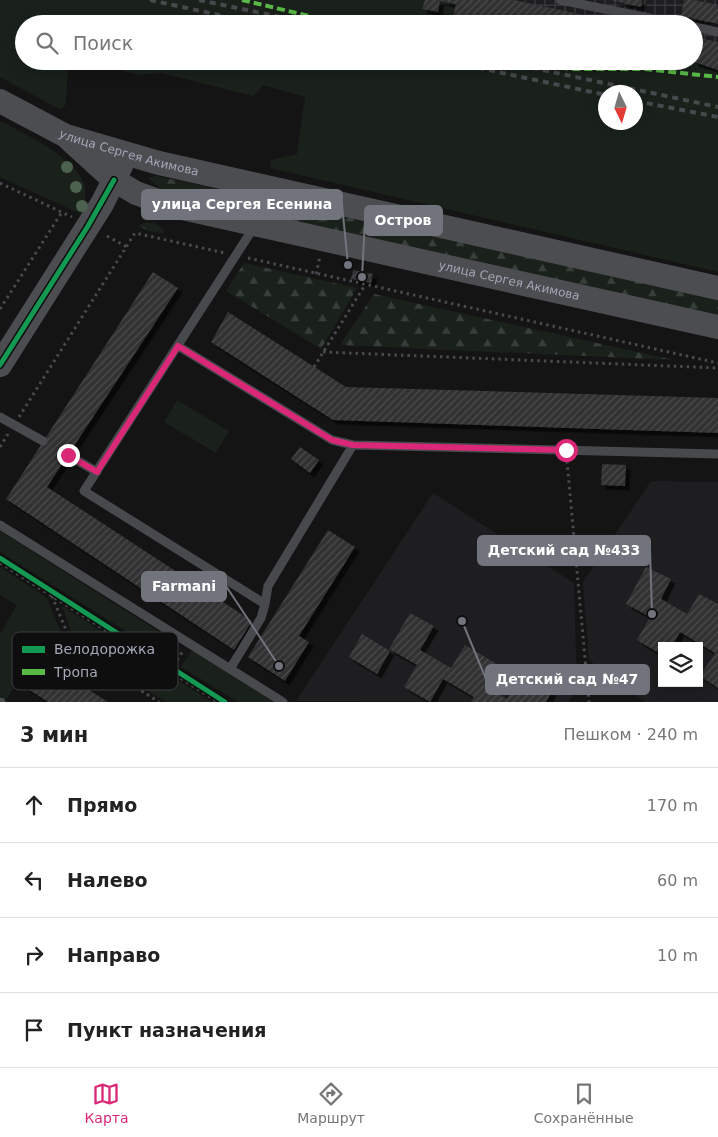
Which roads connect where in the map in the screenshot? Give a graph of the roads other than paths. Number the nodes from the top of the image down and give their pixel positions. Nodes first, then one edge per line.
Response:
1 (560, 0) edge
2 (634, 15) edge
3 (703, 29) edge
4 (718, 32) edge
5 (0, 101) edge
6 (66, 136) junction
7 (127, 152) junction
8 (114, 180) junction
9 (256, 224) junction
10 (718, 288) edge
11 (718, 327) edge
12 (178, 346) junction
13 (0, 365) edge
14 (0, 417) edge
15 (43, 441) dead end
16 (353, 445) junction
17 (718, 454) edge
18 (68, 455) dead end
19 (97, 472) junction
20 (0, 525) edge
21 (265, 604) junction
22 (172, 632) edge
23 (178, 636) edge
24 (230, 669) junction
25 (283, 702) edge

1 - 2 lane
3 - 4 lane
5 - 6 main road
6 - 7 main road, улица Сергея Акимова
6 - 8 main road, улица Сергея Акимова
7 - 8 main road
7 - 10 main road, улица Сергея Акимова
8 - 9 main road, улица Сергея Акимова
8 - 13 main road
9 - 11 main road, улица Сергея Акимова
9 - 12 lane
12 - 16 lane
12 - 19 lane
14 - 15 lane
16 - 17 lane
16 - 21 lane
18 - 19 lane
19 - 21 lane
20 - 22 lane
21 - 24 lane
23 - 24 lane
24 - 25 lane

